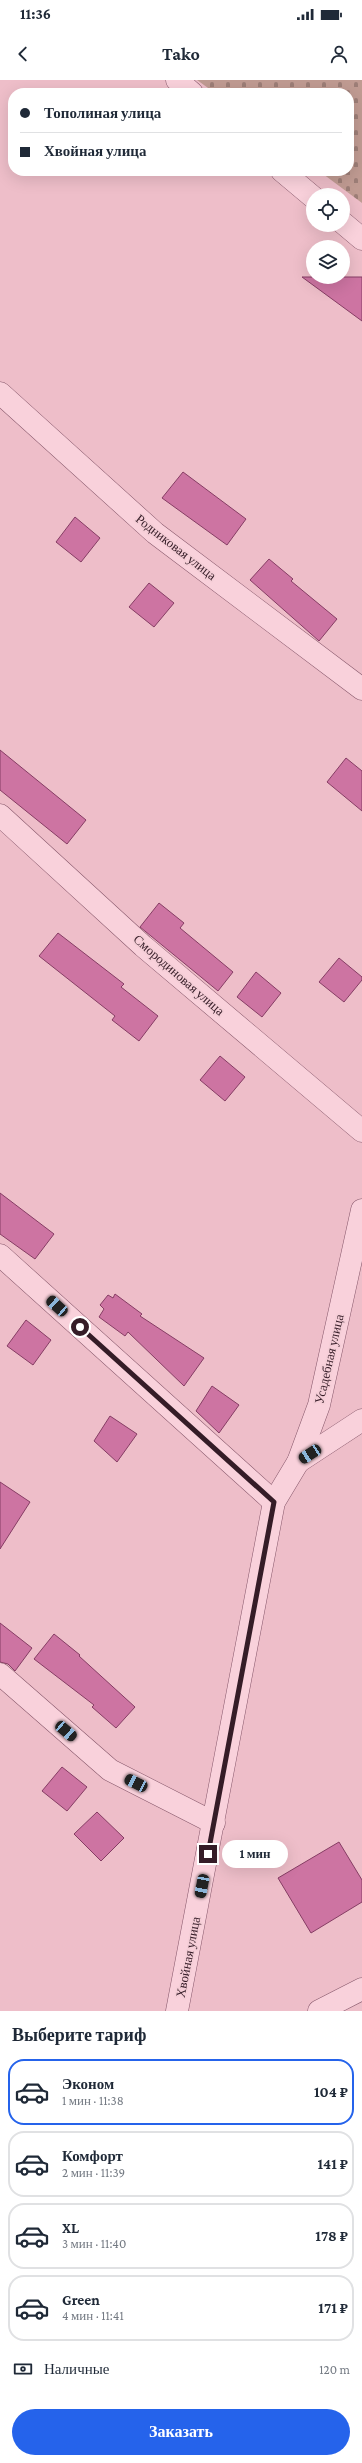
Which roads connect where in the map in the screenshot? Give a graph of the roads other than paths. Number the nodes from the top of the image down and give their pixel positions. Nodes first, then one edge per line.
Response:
1 (177, 80) edge
2 (186, 88) edge
3 (288, 176) edge
4 (306, 191) edge
5 (350, 229) edge
6 (362, 239) edge
7 (0, 393) edge
8 (362, 690) edge
9 (0, 815) edge
10 (362, 1131) edge
11 (362, 1210) edge
12 (0, 1255) edge
13 (362, 1420) edge
14 (298, 1462) junction
15 (274, 1502) junction
16 (0, 1674) edge
17 (214, 1823) junction
18 (362, 1989) edge
19 (178, 2011) edge
20 (319, 2011) edge

1 - 2 street
3 - 4 street
5 - 6 street
7 - 8 street, Родниковая улица
9 - 10 street, Смородиновая улица
11 - 14 street, Усадебная улица
12 - 15 street
13 - 14 street
14 - 15 street, Усадебная улица
15 - 17 street, Хвойная улица
16 - 17 street
17 - 19 street, Хвойная улица
18 - 20 street

